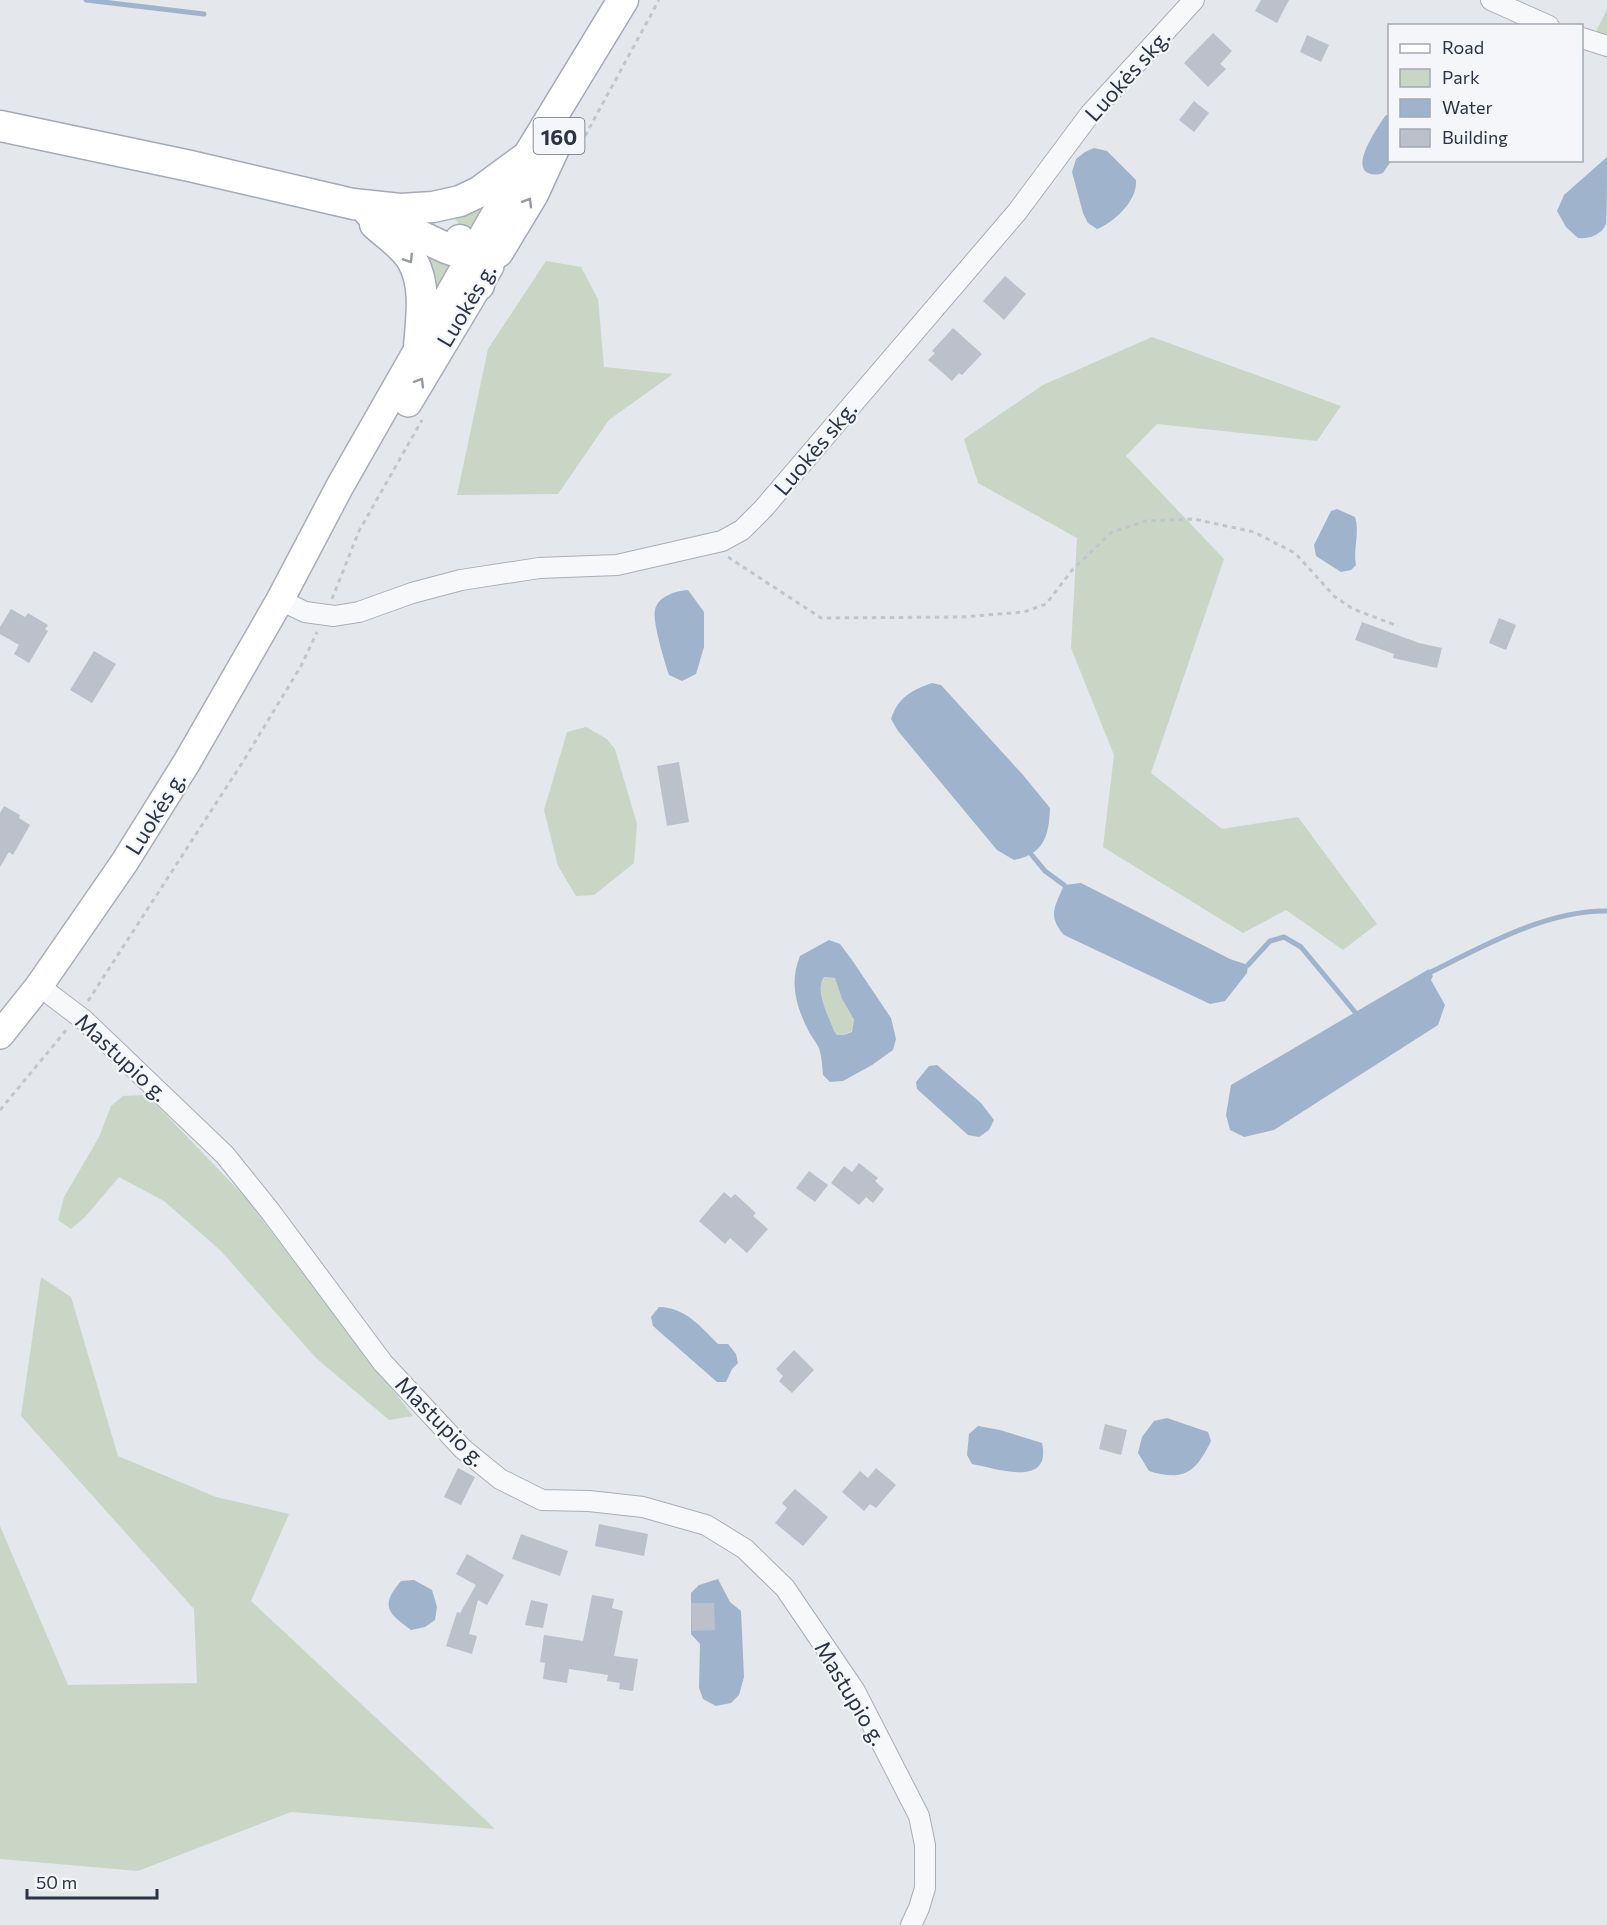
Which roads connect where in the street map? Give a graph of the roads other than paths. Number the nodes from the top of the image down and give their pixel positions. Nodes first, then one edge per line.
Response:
1 (1194, 0) edge
2 (1491, 0) edge
3 (619, 8) edge
4 (1545, 24) edge
5 (1583, 39) edge
6 (1607, 46) edge
7 (0, 126) edge
8 (528, 156) junction
9 (353, 204) junction
10 (400, 209) junction
11 (484, 254) junction
12 (478, 285) joint
13 (419, 347) junction
14 (286, 590) junction
15 (39, 986) junction
16 (0, 1035) edge
17 (911, 1925) edge

1 - 14 street, Luokės skg.
2 - 4 street
3 - 8 main road, Luokės g. / 160
11 -> 3 main road, Luokės g. / 160
5 - 6 street
7 - 9 main road, 160
8 - 10 main road, 160
8 - 11 main road, Luokės g.
9 - 10 main road, 160
9 - 11 main road, 160
9 -> 13 main road, 160
10 - 11 main road, 160
11 - 12 main road, 160
11 - 13 main road, Luokės g.
14 -> 12 main road, Luokės g.
13 - 14 main road, Luokės g.
14 - 15 main road, Luokės g.
15 - 16 main road, Luokės g.
15 - 17 street, Mastupio g.

